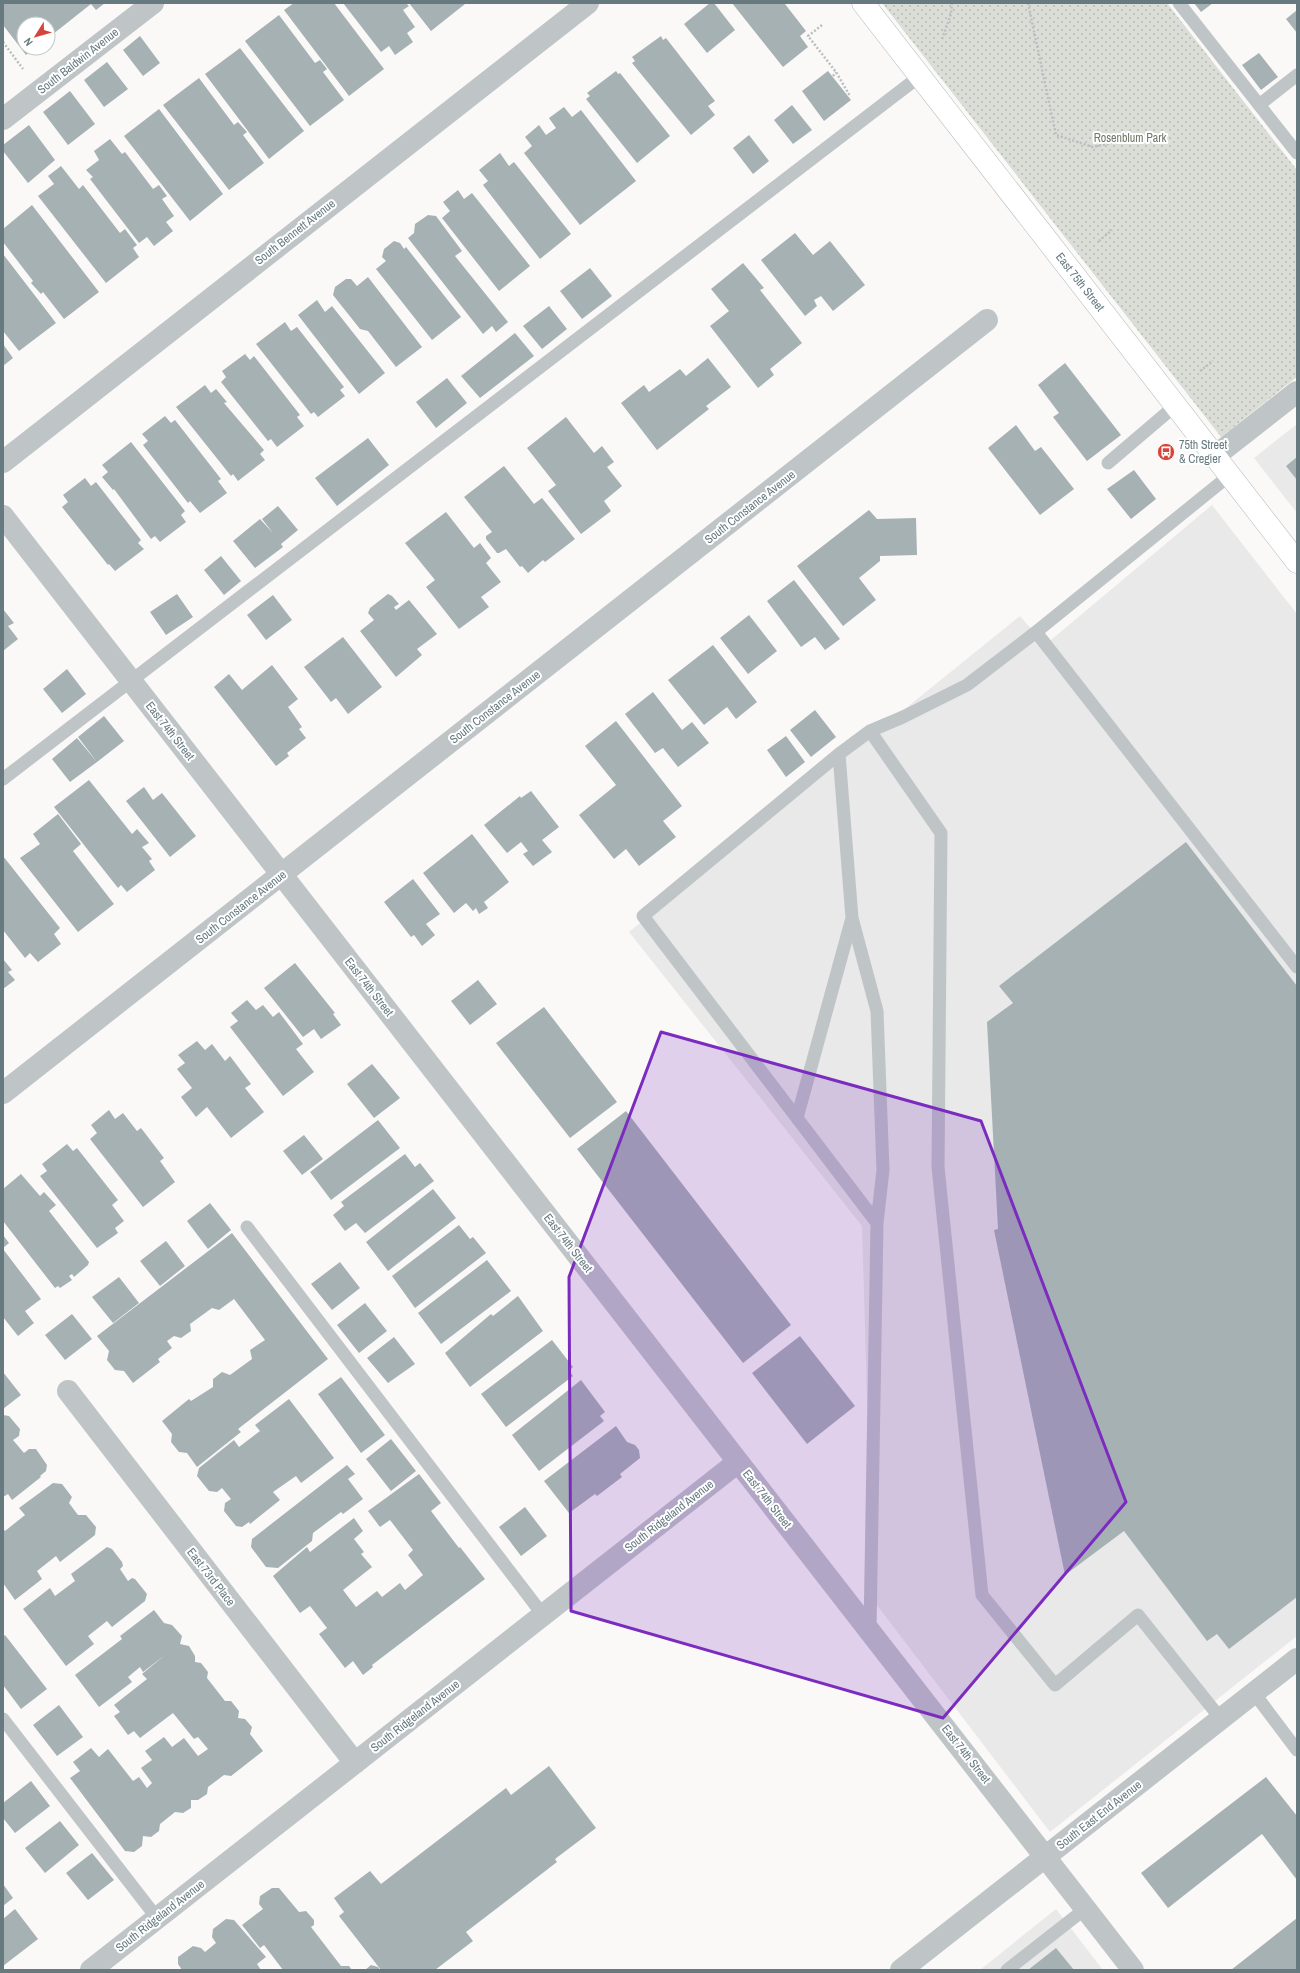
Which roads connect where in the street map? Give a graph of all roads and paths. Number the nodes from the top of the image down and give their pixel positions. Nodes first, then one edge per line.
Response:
1 (152, 3) edge
2 (588, 3) edge
3 (863, 3) edge
4 (952, 3) edge
5 (1028, 3) edge
6 (1179, 3) edge
7 (822, 25) dead end
8 (942, 39) dead end
9 (3, 42) edge
10 (24, 71) dead end
11 (836, 72) junction
12 (833, 76) dead end
13 (920, 76) junction
14 (1297, 76) edge
15 (850, 96) dead end
16 (1259, 105) junction
17 (3, 119) edge
18 (1137, 137) dead end
19 (1297, 153) edge
20 (1112, 230) dead end
21 (1099, 241) dead end
22 (987, 320) dead end
23 (1213, 361) dead end
24 (1200, 371) dead end
25 (1297, 392) edge
26 (1176, 405) junction
27 (1215, 456) junction
28 (3, 462) edge
29 (1108, 463) dead end
30 (1230, 475) junction
31 (3, 516) edge
32 (1297, 562) edge
33 (1036, 632) junction
34 (131, 680) junction
35 (870, 731) junction
36 (839, 754) junction
37 (3, 779) edge
38 (282, 875) junction
39 (852, 918) junction
40 (1297, 967) edge
41 (3, 1093) edge
42 (797, 1118) junction
43 (877, 1223) junction
44 (247, 1227) dead end
45 (68, 1391) dead end
46 (738, 1462) junction
47 (543, 1615) junction
48 (870, 1631) junction
49 (1297, 1659) edge
50 (1254, 1693) junction
51 (3, 1719) edge
52 (1221, 1719) junction
53 (1297, 1750) edge
54 (355, 1763) junction
55 (1045, 1857) junction
56 (1085, 1909) junction
57 (157, 1918) junction
58 (91, 1970) edge
59 (901, 1970) edge
60 (1007, 1970) edge
61 (1133, 1970) edge

1 - 17 street, South Baldwin Avenue
2 - 28 street, South Bennett Avenue
3 - 13 main road, East 75th Street
4 - 8 path
5 - 18 path
6 - 16 lane
7 - 11 path
9 - 10 path
11 - 12 path
11 - 15 path
13 - 26 main road, East 75th Street
13 - 34 lane
14 - 16 lane
16 - 19 lane
20 - 21 path
22 - 38 street, South Constance Avenue
23 - 24 path
25 - 27 street
26 - 27 main road, East 75th Street
26 - 29 lane
27 - 30 main road, East 75th Street
30 - 32 main road, East 75th Street
30 - 33 lane
31 - 34 street, East 74th Street
33 - 35 lane
33 - 40 lane
34 - 37 lane
34 - 38 street, East 74th Street
35 - 36 lane
35 - 52 lane
36 - 39 lane
36 - 42 lane
38 - 41 street, South Constance Avenue
38 - 46 street, East 74th Street
39 - 42 lane
39 - 43 lane
42 - 43 lane
43 - 48 lane
44 - 47 lane
45 - 54 street, East 73rd Place
46 - 47 street, South Ridgeland Avenue
46 - 48 street, East 74th Street
47 - 54 street, South Ridgeland Avenue
48 - 55 street, East 74th Street
49 - 50 street, South East End Avenue
50 - 52 street, South East End Avenue
50 - 53 lane
51 - 57 lane
52 - 55 street, South East End Avenue
54 - 57 street, South Ridgeland Avenue
55 - 56 street, East 74th Street
55 - 59 street, South East End Avenue
56 - 60 lane
56 - 61 street, East 74th Street
57 - 58 street, South Ridgeland Avenue

